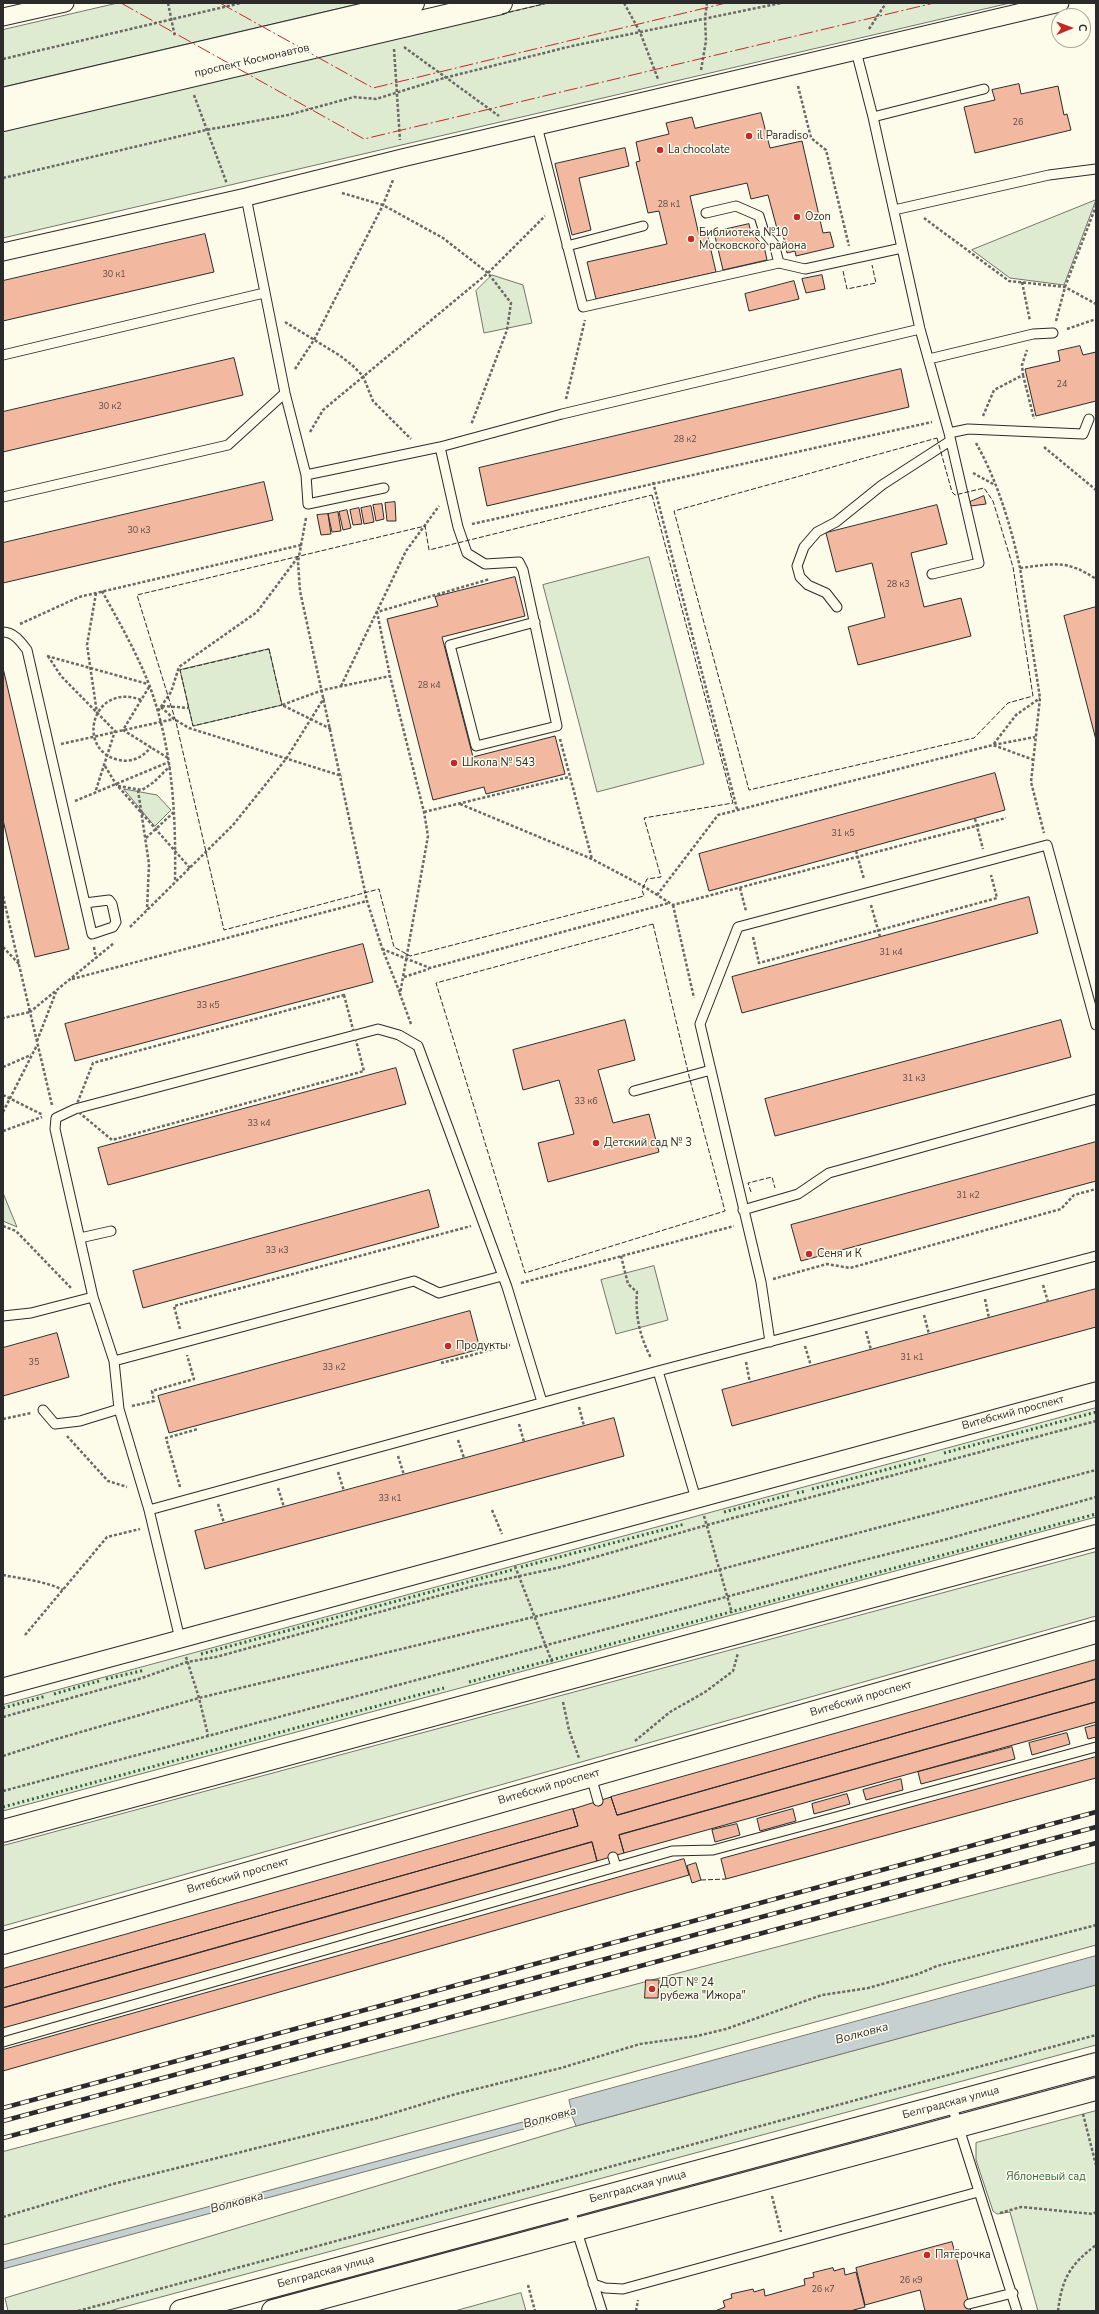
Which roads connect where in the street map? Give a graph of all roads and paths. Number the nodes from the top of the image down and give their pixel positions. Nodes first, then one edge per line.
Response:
1 (65, 3) edge
2 (168, 3) edge
3 (240, 3) edge
4 (413, 3) edge
5 (501, 3) edge
6 (624, 3) edge
7 (707, 3) edge
8 (781, 3) edge
9 (886, 3) edge
10 (1060, 3) edge
11 (3, 17) edge
12 (705, 18) junction
13 (171, 20) junction
14 (867, 31) dead end
15 (640, 32) junction
16 (175, 40) dead end
17 (401, 44) dead end
18 (394, 46) dead end
19 (856, 51) junction
20 (3, 59) edge
21 (444, 78) junction
22 (798, 86) dead end
23 (700, 88) junction
24 (984, 89) dead end
25 (398, 92) junction
26 (194, 94) dead end
27 (664, 96) junction
28 (3, 99) edge
29 (501, 118) dead end
30 (873, 118) junction
31 (3, 120) edge
32 (537, 126) junction
33 (206, 130) junction
34 (401, 147) dead end
35 (1096, 169) edge
36 (3, 178) edge
37 (393, 180) dead end
38 (341, 193) dead end
39 (240, 198) junction
40 (556, 204) junction
41 (383, 205) junction
42 (1096, 206) edge
43 (910, 208) junction
44 (894, 210) junction
45 (706, 213) dead end
46 (642, 226) dead end
47 (567, 246) junction
48 (902, 248) junction
49 (3, 252) edge
50 (852, 259) junction
51 (779, 263) junction
52 (488, 273) junction
53 (1022, 282) junction
54 (1065, 287) junction
55 (264, 293) junction
56 (1096, 304) edge
57 (588, 306) junction
58 (268, 312) junction
59 (1096, 319) edge
60 (920, 329) junction
61 (1053, 333) junction
62 (1033, 334) junction
63 (314, 340) junction
64 (3, 355) edge
65 (929, 359) junction
66 (1023, 375) junction
67 (363, 376) junction
68 (284, 389) junction
69 (562, 414) junction
70 (945, 419) junction
71 (1089, 419) dead end
72 (968, 429) junction
73 (980, 430) junction
74 (1037, 433) junction
75 (950, 437) junction
76 (466, 438) junction
77 (440, 447) junction
78 (423, 450) junction
79 (302, 457) junction
80 (956, 462) junction
81 (306, 475) junction
82 (653, 482) junction
83 (996, 485) junction
84 (384, 488) dead end
85 (1096, 490) edge
86 (450, 491) junction
87 (3, 498) edge
88 (308, 504) junction
89 (458, 527) junction
90 (301, 545) junction
91 (298, 556) junction
92 (1020, 568) junction
93 (932, 574) dead end
94 (494, 578) dead end
95 (1096, 579) edge
96 (102, 591) junction
97 (96, 593) junction
98 (837, 607) dead end
99 (377, 612) junction
100 (535, 622) junction
101 (18, 626) dead end
102 (3, 632) edge
103 (42, 654) dead end
104 (48, 656) junction
105 (90, 667) junction
106 (390, 676) junction
107 (149, 685) junction
108 (341, 686) junction
109 (323, 690) junction
110 (324, 698) junction
111 (1040, 698) junction
112 (141, 700) junction
113 (162, 706) junction
114 (189, 708) dead end
115 (158, 712) junction
116 (97, 713) junction
117 (174, 719) junction
118 (161, 722) junction
119 (558, 726) junction
120 (331, 729) junction
121 (123, 730) junction
122 (115, 731) junction
123 (94, 736) junction
124 (1036, 737) junction
125 (993, 745) junction
126 (48, 747) junction
127 (151, 747) junction
128 (107, 755) junction
129 (168, 758) junction
130 (286, 759) junction
131 (1034, 760) junction
132 (169, 762) junction
133 (104, 765) junction
134 (170, 766) junction
135 (342, 776) junction
136 (569, 777) junction
137 (117, 785) junction
138 (138, 790) junction
139 (95, 792) junction
140 (460, 804) junction
141 (62, 807) junction
142 (738, 809) junction
143 (174, 811) junction
144 (424, 812) junction
145 (142, 815) junction
146 (975, 818) dead end
147 (1006, 818) dead end
148 (977, 826) junction
149 (155, 829) junction
150 (146, 838) junction
151 (1047, 845) junction
152 (856, 851) dead end
153 (175, 853) junction
154 (858, 857) junction
155 (592, 859) junction
156 (987, 861) junction
157 (190, 868) junction
158 (174, 883) junction
159 (740, 888) junction
160 (868, 892) junction
161 (657, 895) junction
162 (3, 896) edge
163 (367, 900) junction
164 (85, 903) dead end
165 (669, 903) junction
166 (673, 905) junction
167 (147, 911) junction
168 (749, 924) junction
169 (126, 931) dead end
170 (878, 931) junction
171 (880, 937) dead end
172 (116, 941) dead end
173 (3, 947) edge
174 (382, 948) junction
175 (406, 959) junction
176 (19, 965) junction
177 (430, 968) junction
178 (403, 977) junction
179 (70, 980) junction
180 (56, 991) junction
181 (400, 994) junction
182 (30, 1012) junction
183 (3, 1018) edge
184 (700, 1024) junction
185 (1096, 1025) edge
186 (37, 1043) junction
187 (418, 1046) junction
188 (32, 1055) junction
189 (3, 1066) edge
190 (711, 1070) junction
191 (634, 1091) dead end
192 (3, 1095) edge
193 (10, 1098) junction
194 (1096, 1098) edge
195 (3, 1112) edge
196 (56, 1118) junction
197 (3, 1131) edge
198 (1096, 1189) edge
199 (744, 1210) junction
200 (483, 1223) junction
201 (747, 1223) junction
202 (3, 1226) edge
203 (111, 1231) dead end
204 (80, 1238) junction
205 (621, 1256) junction
206 (1096, 1256) edge
207 (1039, 1271) junction
208 (502, 1276) junction
209 (761, 1282) junction
210 (982, 1286) junction
211 (506, 1287) junction
212 (93, 1297) junction
213 (78, 1300) junction
214 (920, 1302) junction
215 (1048, 1302) dead end
216 (3, 1316) edge
217 (862, 1318) junction
218 (989, 1318) dead end
219 (801, 1333) junction
220 (929, 1334) dead end
221 (524, 1341) junction
222 (184, 1342) junction
223 (770, 1342) junction
224 (644, 1344) dead end
225 (743, 1348) junction
226 (870, 1350) dead end
227 (114, 1361) junction
228 (441, 1362) dead end
229 (811, 1366) dead end
230 (658, 1370) junction
231 (750, 1383) dead end
232 (1096, 1391) edge
233 (575, 1393) junction
234 (542, 1402) junction
235 (119, 1409) junction
236 (43, 1410) joint
237 (515, 1410) junction
238 (3, 1419) edge
239 (1096, 1421) edge
240 (56, 1424) junction
241 (584, 1426) dead end
242 (454, 1427) junction
243 (198, 1429) dead end
244 (524, 1442) dead end
245 (395, 1443) junction
246 (464, 1458) dead end
247 (334, 1459) junction
248 (1096, 1470) edge
249 (404, 1475) dead end
250 (274, 1476) junction
251 (344, 1491) dead end
252 (214, 1492) junction
253 (144, 1493) junction
254 (1096, 1497) edge
255 (696, 1499) junction
256 (184, 1501) junction
257 (284, 1507) dead end
258 (149, 1510) junction
259 (492, 1510) dead end
260 (224, 1523) dead end
261 (153, 1526) junction
262 (1096, 1536) edge
263 (509, 1550) junction
264 (3, 1575) edge
265 (520, 1577) junction
266 (64, 1590) junction
267 (534, 1617) junction
268 (1096, 1632) edge
269 (25, 1635) dead end
270 (180, 1639) junction
271 (546, 1645) junction
272 (187, 1662) junction
273 (558, 1681) junction
274 (3, 1688) edge
275 (199, 1698) junction
276 (3, 1717) edge
277 (208, 1735) junction
278 (1096, 1747) edge
279 (3, 1756) edge
280 (592, 1776) junction
281 (3, 1791) edge
282 (598, 1801) dead end
283 (3, 1831) edge
284 (613, 1856) dead end
285 (616, 1867) junction
286 (1096, 1925) edge
287 (3, 1942) edge
288 (1096, 2036) edge
289 (3, 2042) edge
290 (1096, 2064) edge
291 (1096, 2089) edge
292 (951, 2103) junction
293 (1082, 2112) dead end
294 (958, 2126) junction
295 (1096, 2165) edge
296 (771, 2190) dead end
297 (978, 2192) junction
298 (570, 2206) junction
299 (1096, 2212) edge
300 (3, 2217) edge
301 (987, 2217) junction
302 (576, 2229) junction
303 (1096, 2245) edge
304 (785, 2246) junction
305 (593, 2284) junction
306 (528, 2285) dead end
307 (1013, 2293) junction
308 (969, 2304) dead end
309 (78, 2311) edge
310 (181, 2311) edge
311 (272, 2311) edge
312 (535, 2311) edge
313 (602, 2311) edge
314 (1017, 2311) edge
315 (1058, 2311) edge

1 - 11 street
2 - 13 path
3 - 13 path
4 - 28 street, проспект Космонавтов
5 - 31 street, проспект Космонавтов
6 - 15 path
7 - 12 path
8 - 12 path
9 - 14 path
10 - 19 street
12 - 15 path
12 - 23 path
13 - 16 path
13 - 20 path
15 - 21 path
15 - 27 path
17 - 21 path
18 - 25 path
19 - 23 street
19 - 30 lane
21 - 25 path
21 - 29 path
22 - 50 path
23 - 27 street
24 - 30 lane
25 - 33 path
25 - 34 path
26 - 33 path
27 - 32 street
30 - 44 lane
32 - 39 street
32 - 40 lane
33 - 36 path
33 - 39 path
35 - 43 lane
37 - 41 path
38 - 41 path
39 - 49 street
39 - 55 lane
40 - 47 lane
40 - 52 path
41 - 52 path
41 - 63 path
42 - 54 path
43 - 44 lane
43 - 53 path
44 - 48 lane
45 - 51 lane
46 - 47 lane
47 - 57 lane
48 - 50 lane
48 - 60 lane
50 - 51 lane
51 - 57 lane
52 - 67 path
52 - 76 path
53 - 54 path
53 - 62 path
54 - 56 path
54 - 61 path
55 - 58 lane
55 - 64 lane
57 - 69 path
58 - 63 path
58 - 68 lane
59 - 61 path
60 - 65 lane
60 - 69 lane
61 - 62 lane
62 - 65 lane
62 - 66 path
63 - 67 path
63 - 68 path
65 - 70 lane
66 - 73 path
66 - 74 path
67 - 78 path
67 - 79 path
68 - 79 lane
68 - 87 lane
69 - 76 lane
70 - 75 lane
70 - 82 path
71 - 74 lane
72 - 73 lane
72 - 75 lane
72 - 83 path
73 - 74 lane
74 - 85 path
75 - 80 lane
75 - 98 lane
76 - 77 lane
77 - 78 lane
77 - 86 lane
78 - 81 lane
79 - 81 lane
80 - 83 path
80 - 93 lane
81 - 88 lane
82 - 89 path
82 - 142 path
83 - 92 path
84 - 88 lane
86 - 89 lane
86 - 99 path
88 - 90 path
89 - 100 lane
90 - 91 path
90 - 96 path
91 - 109 path
91 - 113 path
92 - 95 path
92 - 111 path
94 - 99 path
96 - 97 path
96 - 107 path
97 - 101 path
97 - 105 path
99 - 106 path
99 - 108 path
100 - 119 lane
100 - 119 lane
102 - 126 lane
103 - 104 path
104 - 105 path
104 - 116 path
105 - 107 path
105 - 116 path
106 - 108 path
106 - 144 path
107 - 112 path
107 - 115 path
108 - 109 path
109 - 110 path
109 - 120 path
110 - 120 path
110 - 130 path
111 - 124 path
111 - 125 path
112 - 116 path
112 - 121 path
113 - 114 path
113 - 115 path
113 - 117 path
115 - 118 path
116 - 122 path
116 - 123 path
117 - 118 path
117 - 130 path
118 - 121 path
118 - 129 path
119 - 136 path
120 - 135 path
121 - 122 path
121 - 127 path
122 - 123 path
122 - 128 path
123 - 126 path
123 - 128 path
124 - 125 path
124 - 131 path
125 - 131 path
125 - 142 path
126 - 141 lane
127 - 128 path
127 - 129 path
128 - 133 path
129 - 132 path
130 - 135 path
130 - 157 path
131 - 151 path
132 - 134 path
132 - 137 path
133 - 137 path
133 - 139 path
134 - 138 path
134 - 143 path
135 - 163 path
136 - 140 path
136 - 155 path
137 - 138 path
137 - 139 path
137 - 145 path
138 - 145 path
139 - 141 path
140 - 144 path
140 - 155 path
141 - 164 lane
142 - 161 path
143 - 149 path
143 - 153 path
144 - 175 path
145 - 149 path
145 - 150 path
146 - 148 path
147 - 148 path
148 - 154 path
148 - 156 path
149 - 150 path
149 - 153 path
150 - 167 path
151 - 156 lane
151 - 185 lane
152 - 154 path
153 - 157 path
153 - 158 path
154 - 159 path
154 - 160 path
155 - 161 path
156 - 160 lane
156 - 170 path
157 - 158 path
158 - 167 path
159 - 166 path
159 - 168 path
160 - 168 lane
160 - 170 path
161 - 165 path
162 - 176 path
163 - 174 path
163 - 179 path
165 - 166 path
165 - 177 path
166 - 184 path
167 - 169 path
168 - 170 path
168 - 184 lane
170 - 171 path
172 - 179 path
173 - 176 path
174 - 175 path
174 - 181 path
175 - 177 path
175 - 178 path
176 - 182 path
177 - 178 path
178 - 181 path
179 - 180 path
180 - 182 path
180 - 186 path
181 - 187 path
182 - 183 path
182 - 186 path
184 - 190 lane
186 - 188 path
186 - 196 path
187 - 196 lane
187 - 200 lane
188 - 189 path
188 - 193 path
190 - 191 lane
190 - 199 lane
192 - 193 path
193 - 195 path
193 - 197 path
194 - 199 lane
196 - 204 lane
198 - 209 path
199 - 201 lane
200 - 208 lane
200 - 222 path
201 - 205 path
201 - 209 lane
202 - 213 path
203 - 204 lane
204 - 212 lane
205 - 211 path
205 - 224 path
206 - 207 lane
207 - 210 lane
207 - 215 path
208 - 211 lane
208 - 222 lane
209 - 223 lane
210 - 214 lane
210 - 218 path
211 - 221 lane
212 - 213 lane
212 - 227 lane
213 - 216 lane
214 - 217 lane
214 - 220 path
217 - 219 lane
217 - 226 path
219 - 223 lane
219 - 229 path
221 - 228 path
221 - 234 lane
222 - 227 lane
222 - 235 path
223 - 225 lane
225 - 230 lane
225 - 231 path
227 - 235 lane
230 - 233 lane
230 - 255 lane
232 - 255 street, Витебский проспект
233 - 234 lane
233 - 241 path
234 - 237 lane
235 - 240 lane
235 - 253 lane
236 - 238 path
236 - 240 lane
237 - 242 lane
237 - 244 path
239 - 265 path
240 - 253 path
242 - 245 lane
242 - 246 path
243 - 256 path
245 - 247 lane
245 - 249 path
247 - 250 lane
247 - 251 path
248 - 267 path
250 - 252 lane
250 - 257 path
252 - 256 lane
252 - 260 path
253 - 258 lane
254 - 271 path
255 - 263 street, Витебский проспект
256 - 258 lane
258 - 261 lane
259 - 263 path
261 - 266 path
261 - 270 lane
262 - 273 street
263 - 265 path
263 - 270 street, Витебский проспект
264 - 266 path
265 - 267 path
265 - 272 path
266 - 269 path
267 - 271 path
267 - 275 path
268 - 280 street, Витебский проспект
270 - 272 path
270 - 274 street, Витебский проспект
271 - 273 path
271 - 277 path
272 - 275 path
272 - 276 path
273 - 280 path
273 - 283 street
275 - 277 path
275 - 279 path
277 - 281 path
278 - 285 lane
280 - 282 lane
280 - 287 street, Витебский проспект
284 - 285 lane
285 - 289 lane
286 - 300 path
288 - 309 path
290 - 292 street, Белградская улица
291 - 294 street
292 - 294 lane
292 - 298 street, Белградская улица
293 - 295 path
294 - 297 lane
294 - 302 street
296 - 304 path
297 - 301 lane
297 - 304 lane
298 - 302 lane
298 - 310 street, Белградская улица
299 - 301 path
301 - 307 lane
302 - 305 lane
302 - 311 street
303 - 315 path
304 - 305 lane
305 - 313 lane
306 - 312 path
307 - 308 lane
307 - 314 lane

